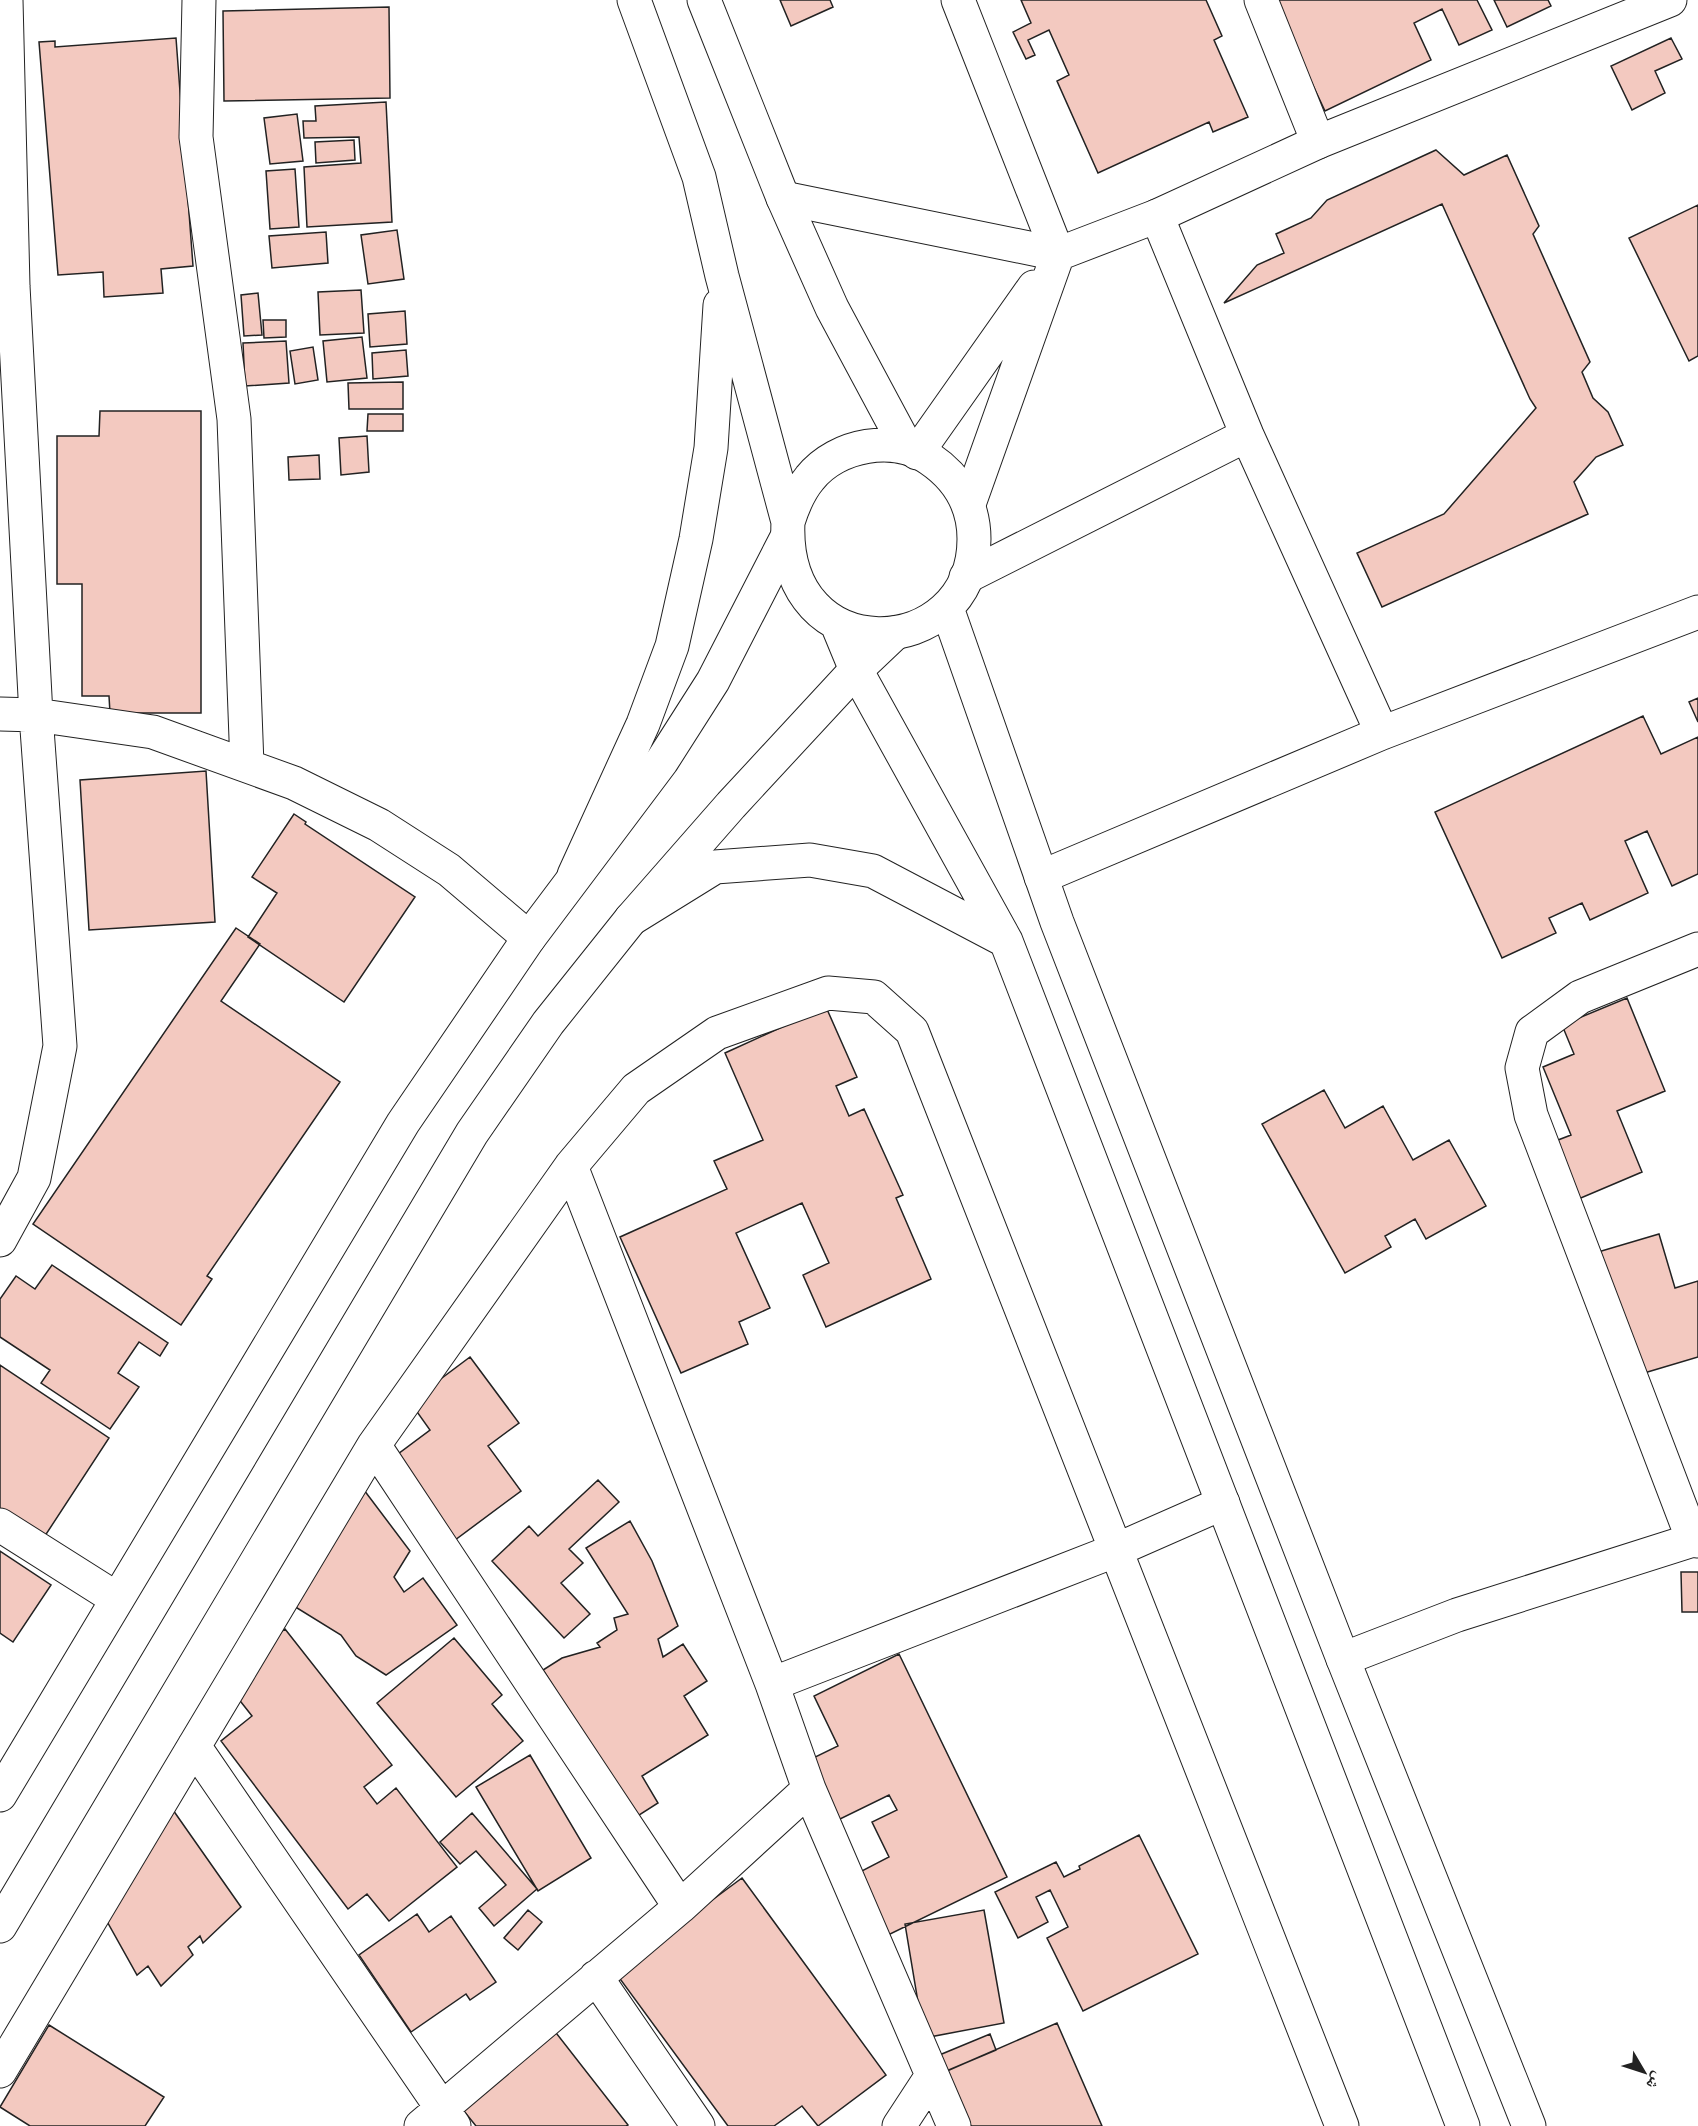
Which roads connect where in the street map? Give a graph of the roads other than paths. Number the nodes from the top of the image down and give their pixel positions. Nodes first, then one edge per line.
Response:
1 (6, 0) edge
2 (199, 0) edge
3 (634, 0) edge
4 (704, 0) edge
5 (958, 0) edge
6 (1261, 0) edge
7 (1670, 0) edge
8 (1318, 142) junction
9 (783, 198) junction
10 (1157, 216) junction
11 (1058, 254) junction
12 (722, 276) junction
13 (1247, 435) junction
14 (912, 450) junction
15 (969, 504) junction
16 (788, 530) junction
17 (966, 577) junction
18 (947, 608) junction
19 (1698, 612) edge
20 (837, 624) junction
21 (895, 633) junction
22 (856, 670) junction
23 (0, 714) edge
24 (36, 715) junction
25 (1382, 733) junction
26 (247, 765) junction
27 (574, 875) junction
28 (1041, 877) junction
29 (631, 919) junction
30 (529, 938) junction
31 (1006, 941) junction
32 (1698, 949) edge
33 (571, 1166) junction
34 (0, 1240) edge
35 (374, 1445) junction
36 (1223, 1503) junction
37 (0, 1524) edge
38 (1696, 1540) edge
39 (1114, 1551) junction
40 (117, 1599) junction
41 (1342, 1659) junction
42 (772, 1684) junction
43 (194, 1746) junction
44 (809, 1789) junction
45 (0, 1795) edge
46 (680, 1907) junction
47 (0, 1926) edge
48 (596, 1977) junction
49 (0, 2071) edge
50 (932, 2077) junction
51 (439, 2120) edge
52 (698, 2126) edge
53 (899, 2126) edge
54 (954, 2126) edge
55 (1342, 2126) edge
56 (1463, 2126) edge
57 (1529, 2126) edge

1 - 24 main road
2 - 26 main road
3 - 12 main road
4 - 9 main road
5 - 11 main road
6 - 8 main road
7 - 8 main road
8 - 10 main road
9 - 11 main road
9 - 14 main road
10 - 11 main road
10 - 13 main road
11 - 14 main road
11 - 15 main road
12 - 16 main road
12 - 27 main road
13 - 17 main road
13 - 25 main road
14 - 15 main road
14 - 16 main road
15 - 17 main road
16 - 20 main road
16 - 27 main road
17 - 18 main road
18 - 21 main road
18 - 28 main road
19 - 25 main road
20 - 21 main road
20 - 22 main road
21 - 22 main road
22 - 29 main road
22 - 31 main road
23 - 24 main road
24 - 26 main road
24 - 34 main road
25 - 28 main road
26 - 30 main road
27 - 30 main road
28 - 41 main road
29 - 31 main road
29 - 47 main road
30 - 40 main road
31 - 36 main road
32 - 38 main road
33 - 35 main road
33 - 39 main road
33 - 42 main road
35 - 43 main road
35 - 46 main road
36 - 39 main road
36 - 56 main road
37 - 40 main road
38 - 41 main road
39 - 42 main road
39 - 55 main road
40 - 45 main road
41 - 57 main road
42 - 44 main road
43 - 49 main road
43 - 51 main road
44 - 46 main road
44 - 50 main road
46 - 48 main road
48 - 51 main road
48 - 52 main road
50 - 53 main road
50 - 54 main road

